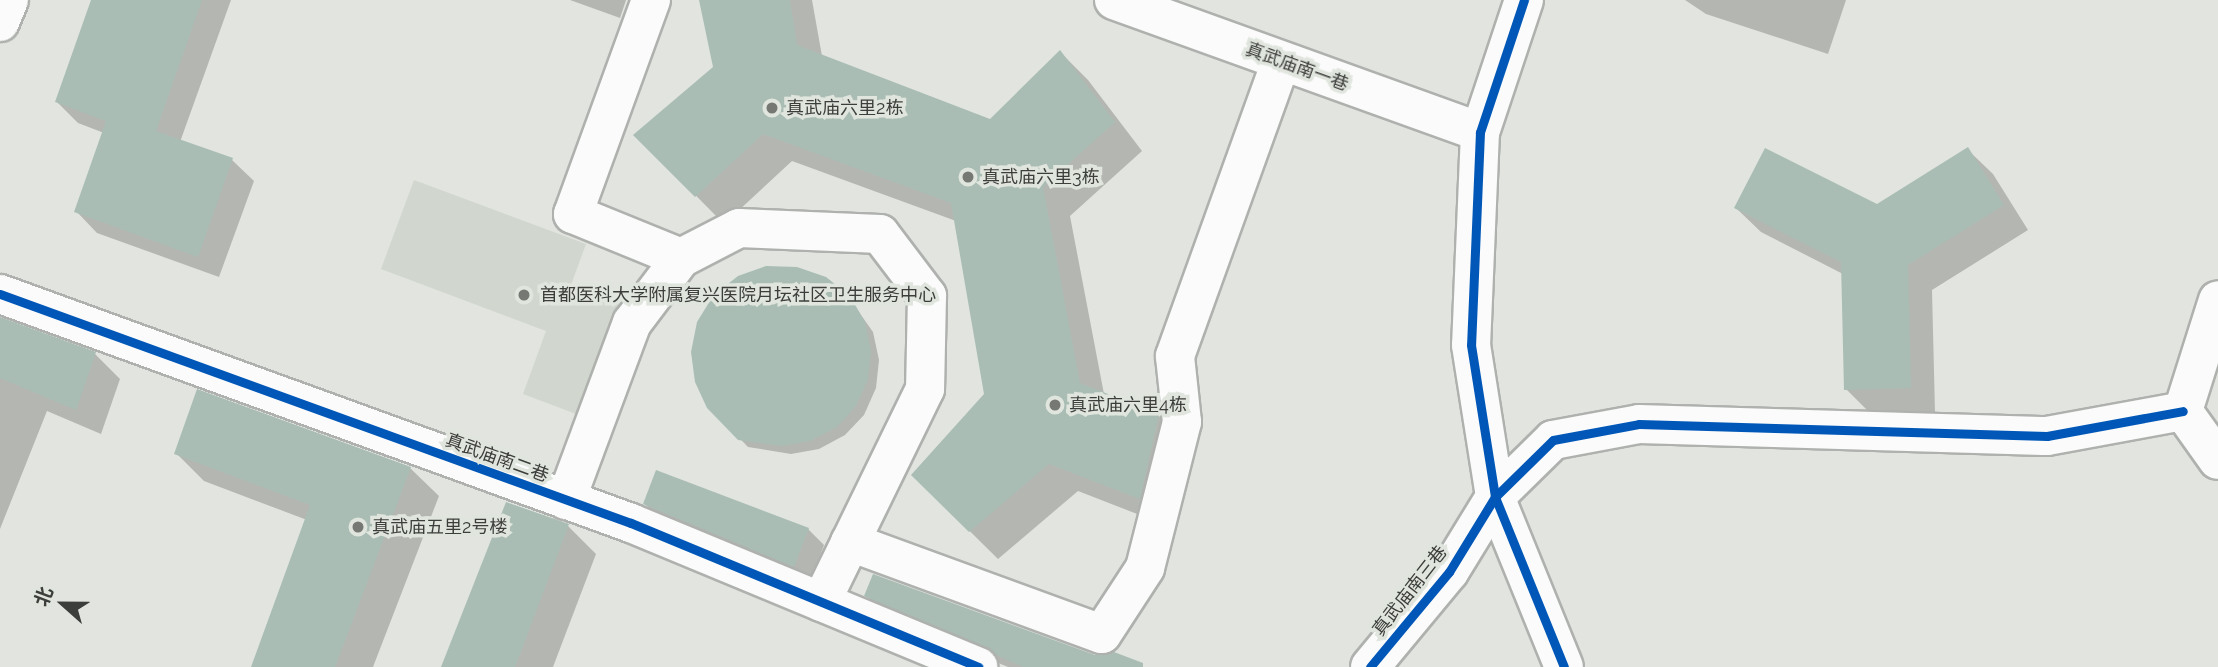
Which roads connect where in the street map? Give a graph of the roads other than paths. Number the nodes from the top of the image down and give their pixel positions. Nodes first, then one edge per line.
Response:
1 (9, 0) edge
2 (651, 0) edge
3 (1114, 0) edge
4 (1524, 0) edge
5 (0, 22) edge
6 (1281, 61) junction
7 (1480, 132) junction
8 (681, 258) junction
9 (0, 294) edge
10 (2218, 300) edge
11 (2183, 411) junction
12 (2218, 460) edge
13 (1495, 497) junction
14 (566, 500) junction
15 (850, 542) junction
16 (821, 601) junction
17 (978, 667) edge
18 (1370, 667) edge
19 (1564, 667) edge

1 - 5 street
2 - 8 street
3 - 6 street, 真武庙南一巷
4 - 7 street
6 - 7 street, 真武庙南一巷
6 - 15 street
7 - 13 street
8 - 14 street
8 - 15 street
9 - 14 street, 真武庙南二巷
10 - 11 street
11 - 12 street
11 - 13 street, 真武庙南三巷
13 - 18 street, 真武庙南三巷
13 - 19 street
14 - 16 street, 真武庙南二巷
15 - 16 street
16 - 17 street, 真武庙南二巷

